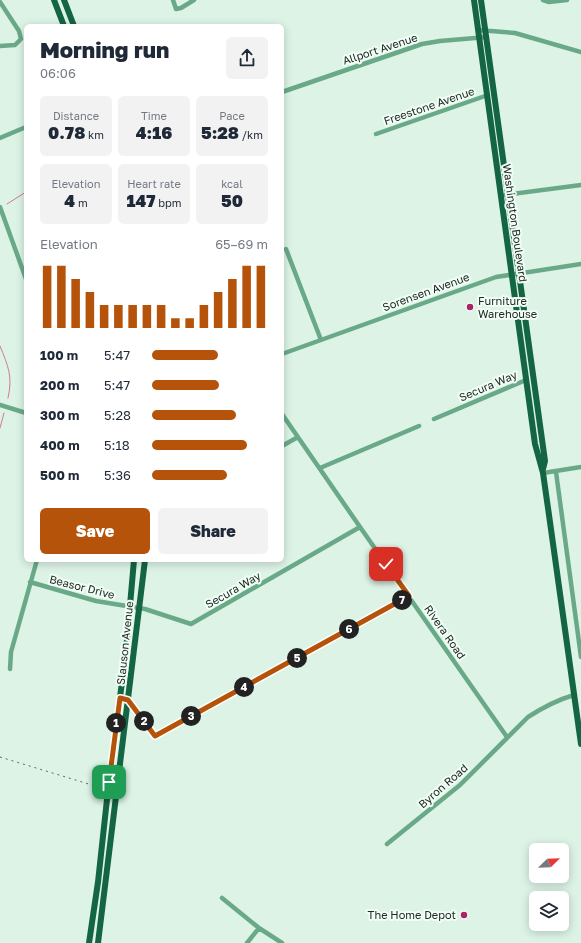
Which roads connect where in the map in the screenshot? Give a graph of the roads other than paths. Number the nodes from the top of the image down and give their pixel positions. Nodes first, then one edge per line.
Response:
1 (54, 0) edge
2 (64, 0) edge
3 (173, 0) edge
4 (194, 0) edge
5 (474, 0) edge
6 (481, 0) edge
7 (543, 0) edge
8 (567, 0) edge
9 (0, 2) edge
10 (63, 24) edge
11 (73, 24) edge
12 (478, 30) junction
13 (486, 34) junction
14 (480, 38) junction
15 (0, 46) edge
16 (581, 52) edge
17 (284, 91) edge
18 (488, 95) junction
19 (24, 128) edge
20 (376, 134) dead end
21 (0, 138) edge
22 (581, 184) edge
23 (508, 194) junction
24 (501, 195) junction
25 (0, 207) edge
26 (286, 249) dead end
27 (581, 264) edge
28 (24, 273) edge
29 (519, 273) junction
30 (512, 274) junction
31 (321, 340) junction
32 (284, 353) edge
33 (526, 380) junction
34 (0, 405) edge
35 (24, 412) edge
36 (284, 417) edge
37 (434, 419) dead end
38 (419, 426) dead end
39 (298, 437) junction
40 (284, 445) edge
41 (581, 467) edge
42 (320, 468) junction
43 (556, 472) junction
44 (543, 473) junction
45 (360, 528) junction
46 (37, 562) edge
47 (134, 562) edge
48 (145, 562) edge
49 (30, 582) junction
50 (409, 596) junction
51 (130, 607) junction
52 (138, 608) junction
53 (581, 657) edge
54 (10, 669) dead end
55 (574, 695) junction
56 (120, 698) junction
57 (128, 700) junction
58 (579, 710) edge
59 (507, 737) junction
60 (581, 744) edge
61 (102, 844) junction
62 (387, 844) dead end
63 (111, 846) junction
64 (98, 882) junction
65 (106, 885) junction
66 (222, 898) dead end
67 (259, 928) junction
68 (89, 943) edge
69 (98, 943) edge
70 (247, 943) edge
71 (282, 943) edge

1 - 10 main road
2 - 11 main road
3 - 4 street
5 - 12 main road, Washington Boulevard
6 - 13 main road, Washington Boulevard
7 - 8 street
9 - 15 street
12 - 13 street
12 - 14 main road, Washington Boulevard
13 - 14 street, Allport Avenue
13 - 16 street
13 - 23 main road, Washington Boulevard
14 - 17 street, Allport Avenue
14 - 18 main road, Washington Boulevard
18 - 20 street, Freestone Avenue
18 - 24 main road, Washington Boulevard
19 - 21 street
22 - 23 street
23 - 24 street
23 - 29 main road, Washington Boulevard
24 - 30 main road, Washington Boulevard
25 - 28 street
26 - 31 street
27 - 29 street, Sorensen Avenue
29 - 30 street, Sorensen Avenue
29 - 44 main road, Washington Boulevard
30 - 31 street, Sorensen Avenue
30 - 33 main road, Washington Boulevard
31 - 32 street, Sorensen Avenue
33 - 37 street, Secura Way
33 - 44 main road, Washington Boulevard
34 - 35 street
36 - 39 street, Rivera Road
38 - 42 street
39 - 40 street
39 - 42 street, Rivera Road
41 - 43 street
42 - 45 street, Rivera Road
43 - 44 street
43 - 53 street
44 - 55 main road, Washington Boulevard
45 - 50 street, Rivera Road
45 - 52 street, Secura Way
46 - 49 street
47 - 51 main road, Slauson Avenue
48 - 52 main road, Slauson Avenue
49 - 51 street, Beasor Drive
49 - 54 street
50 - 57 street
50 - 59 street, Rivera Road
51 - 52 street, Secura Way
51 - 56 main road, Slauson Avenue
52 - 57 main road, Slauson Avenue
55 - 58 main road, Washington Boulevard
55 - 59 street
56 - 57 street
56 - 61 main road, Slauson Avenue
57 - 63 main road, Slauson Avenue
58 - 60 main road, Washington Boulevard
59 - 62 street, Byron Road
61 - 63 main road
61 - 64 main road, Slauson Avenue
63 - 65 main road, Slauson Avenue
64 - 65 main road
64 - 68 main road, Slauson Avenue
65 - 69 main road, Slauson Avenue
66 - 67 street
67 - 70 street
67 - 71 street

